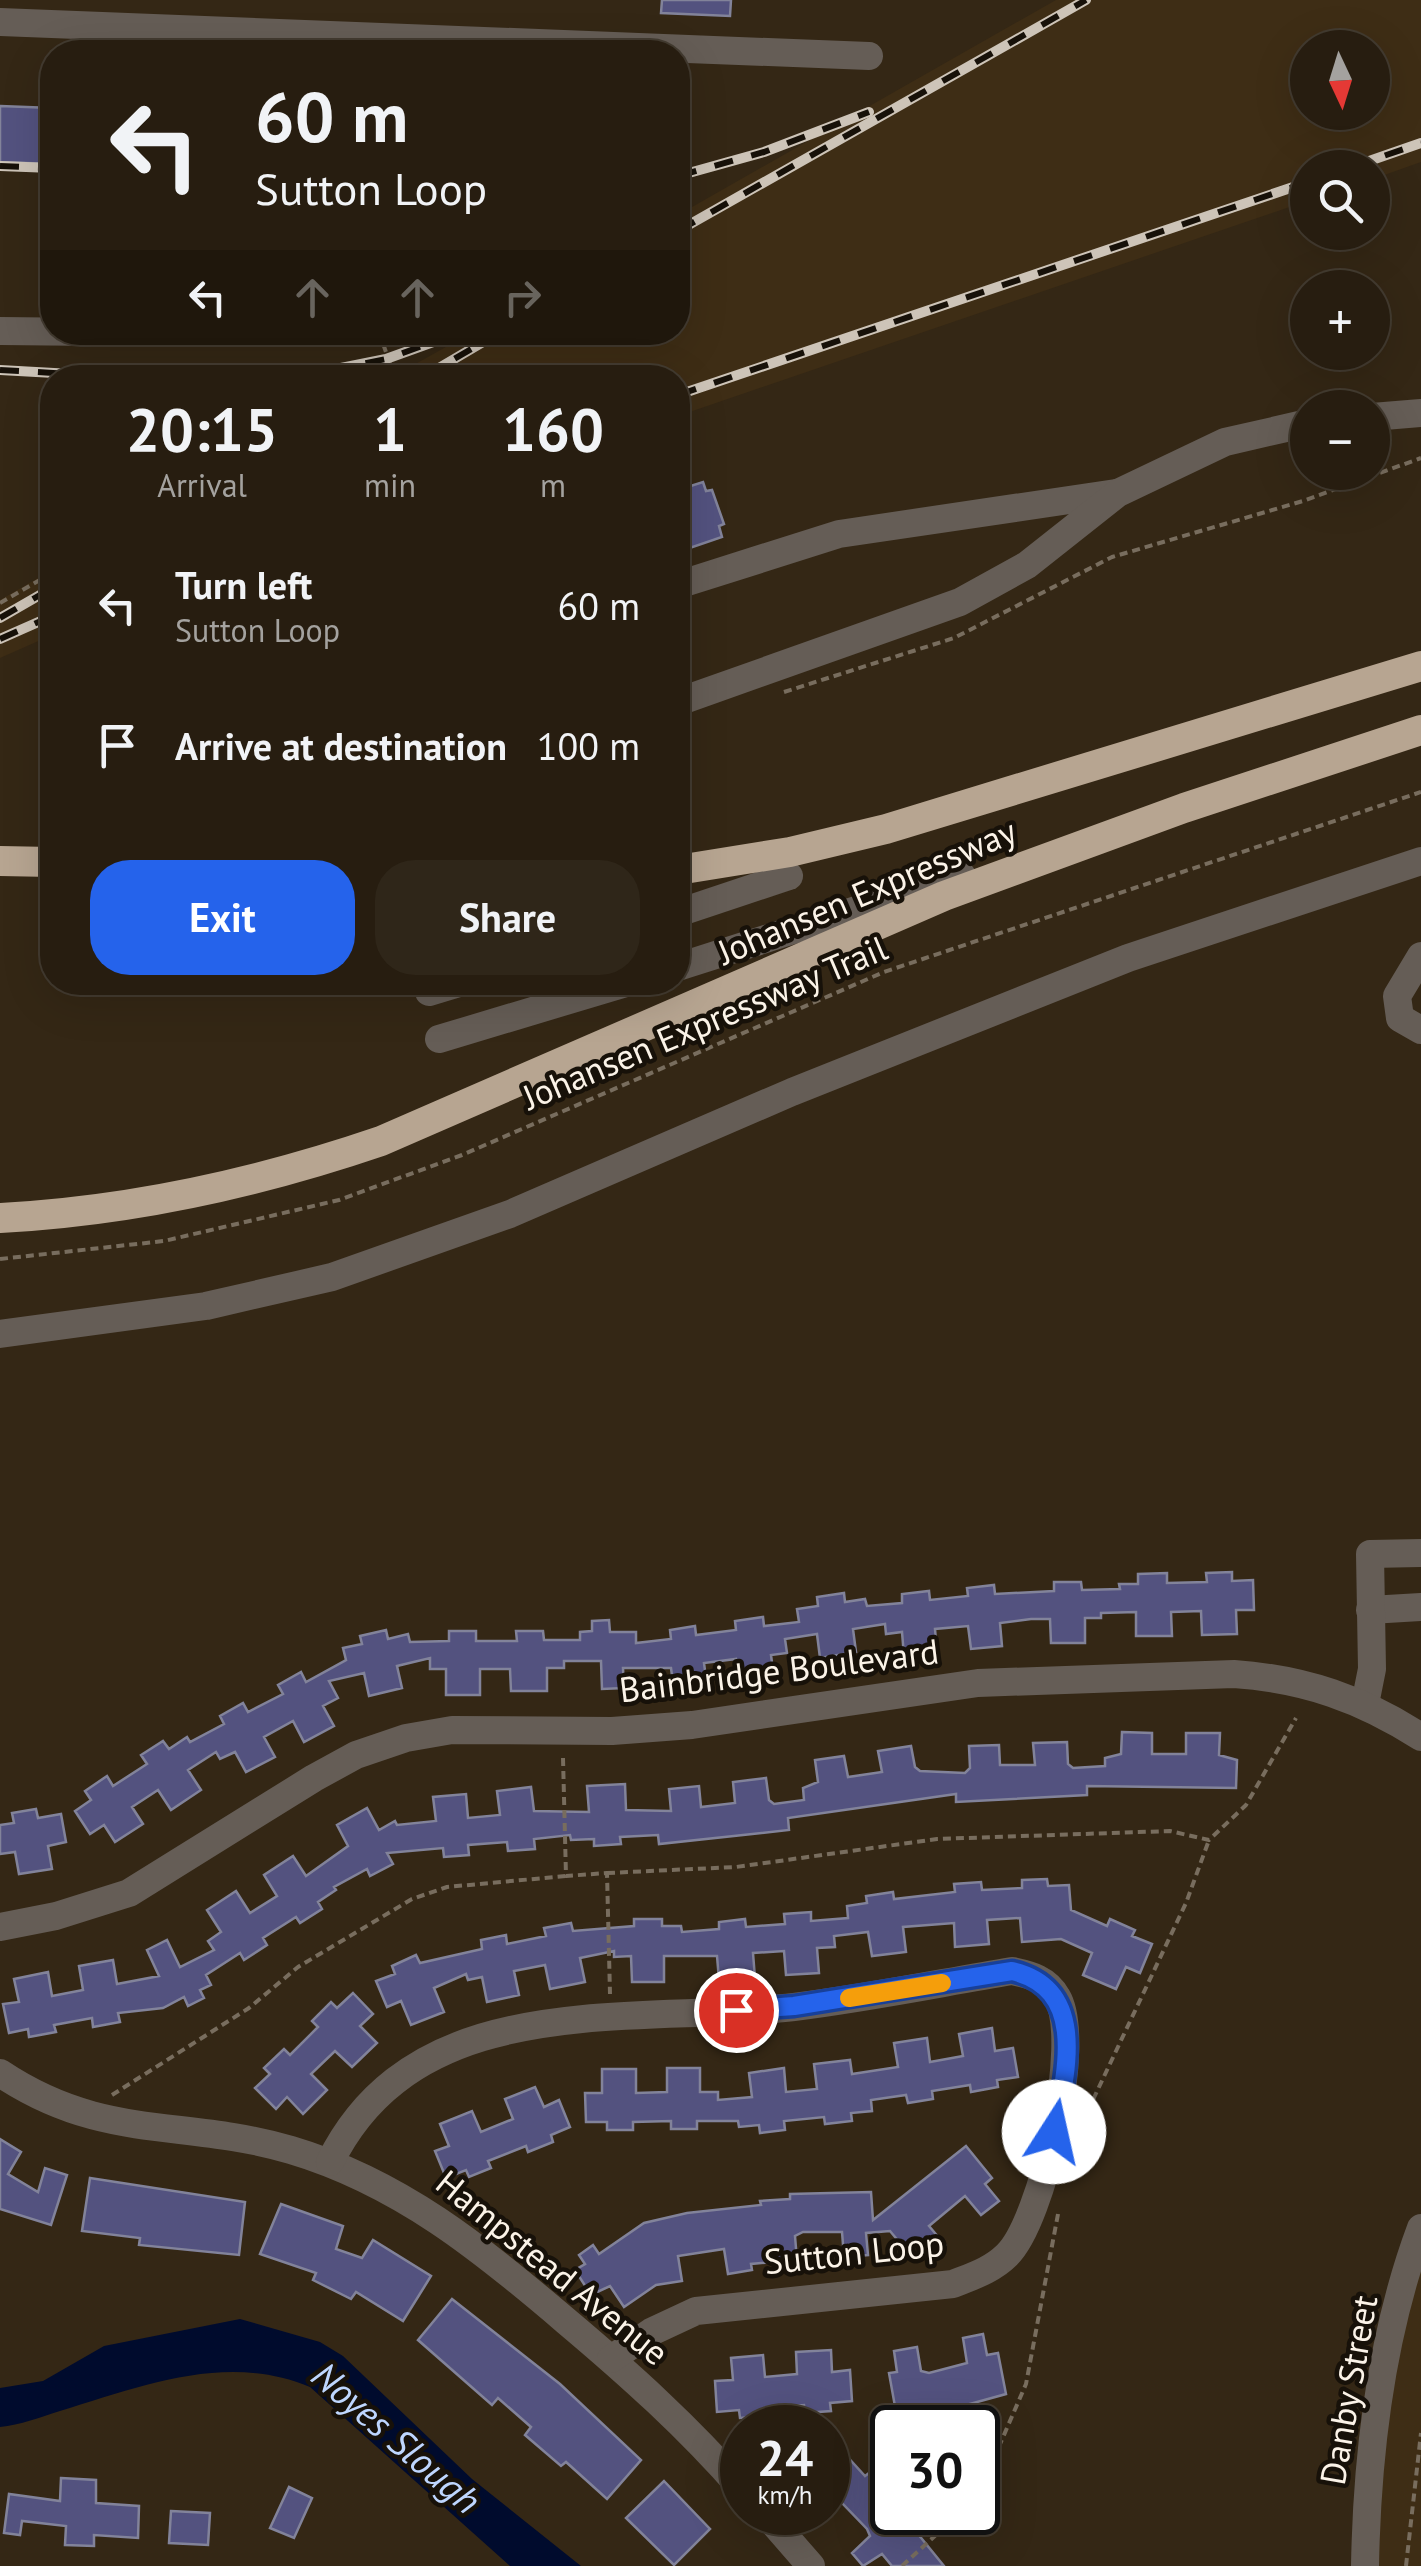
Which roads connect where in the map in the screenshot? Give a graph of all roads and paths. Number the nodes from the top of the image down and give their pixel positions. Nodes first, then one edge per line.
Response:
1 (0, 22) edge
2 (167, 40) edge
3 (690, 52) edge
4 (870, 56) dead end
5 (0, 332) edge
6 (40, 332) edge
7 (1421, 413) edge
8 (1390, 416) edge
9 (1290, 427) edge
10 (1421, 458) edge
11 (1118, 493) junction
12 (40, 579) edge
13 (690, 581) edge
14 (0, 604) edge
15 (1421, 666) edge
16 (767, 697) dead end
17 (690, 698) edge
18 (1421, 730) edge
19 (1421, 792) edge
20 (1184, 808) junction
21 (1421, 861) edge
22 (0, 862) edge
23 (40, 862) edge
24 (690, 868) edge
25 (789, 876) dead end
26 (690, 909) edge
27 (1421, 956) edge
28 (690, 963) edge
29 (586, 995) edge
30 (1421, 1030) edge
31 (439, 1039) dead end
32 (0, 1218) edge
33 (0, 1260) edge
34 (0, 1334) edge
35 (1421, 1553) edge
36 (1421, 1608) edge
37 (1370, 1610) junction
38 (1365, 1704) junction
39 (1296, 1718) dead end
40 (1421, 1738) edge
41 (563, 1758) dead end
42 (1208, 1840) junction
43 (606, 1872) junction
44 (566, 1876) junction
45 (0, 1926) edge
46 (610, 2014) junction
47 (0, 2073) edge
48 (90, 2118) junction
49 (1078, 2136) dead end
50 (330, 2162) junction
51 (1060, 2208) dead end
52 (1421, 2228) edge
53 (611, 2359) junction
54 (1421, 2433) edge
55 (1000, 2444) edge
56 (720, 2464) edge
57 (784, 2535) edge
58 (936, 2535) edge
59 (811, 2566) edge
60 (902, 2566) edge
61 (1366, 2566) edge
62 (1406, 2566) edge

1 - 2 street
3 - 4 street
5 - 6 street
7 - 8 street
9 - 11 street
10 - 16 path
11 - 13 street
11 - 17 street
12 - 14 path
15 - 24 highway, Johansen Expressway
18 - 20 highway, Johansen Expressway
19 - 33 path, Johansen Expressway Trail
20 - 28 street
20 - 32 highway, Johansen Expressway
21 - 34 street
22 - 23 highway
25 - 26 street
27 - 30 street
29 - 31 street
35 - 37 street
36 - 37 street
37 - 38 street
38 - 40 street, Bainbridge Boulevard
38 - 45 street, Bainbridge Boulevard
39 - 42 path
41 - 44 path
42 - 43 path
42 - 49 path
43 - 44 path
43 - 46 path
44 - 48 path
46 - 50 street, Sutton Loop
46 - 53 street, Sutton Loop
47 - 48 street, Hampstead Avenue
48 - 50 street, Hampstead Avenue
50 - 53 street, Hampstead Avenue
51 - 55 path
52 - 61 street, Danby Street
53 - 56 street, Hampstead Avenue
54 - 62 path
57 - 59 street
58 - 60 path

